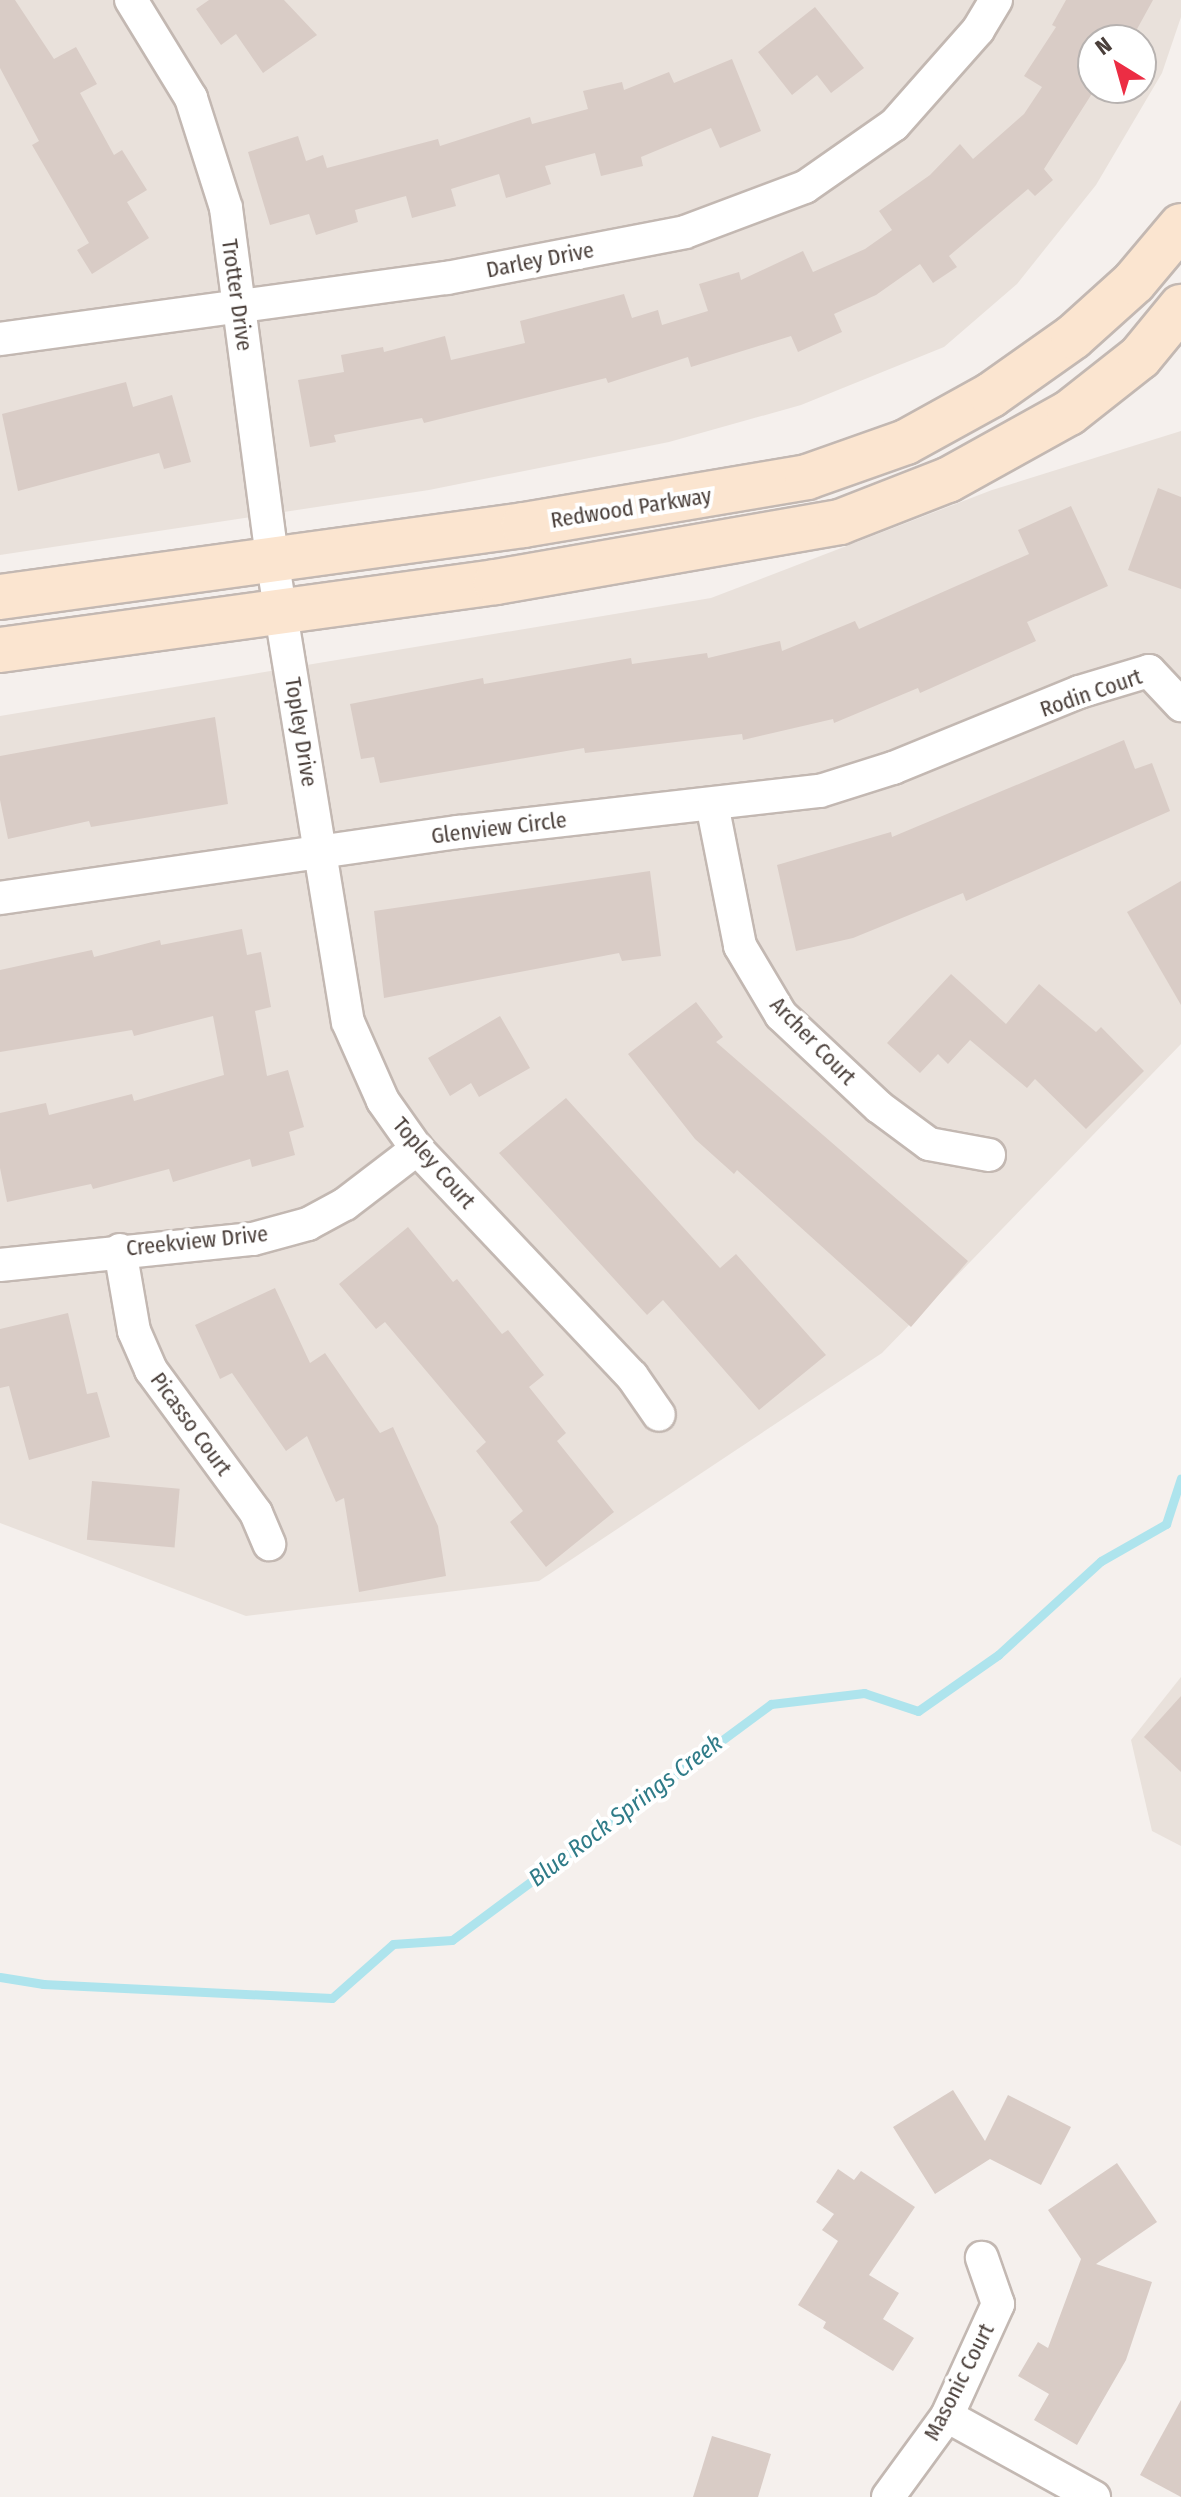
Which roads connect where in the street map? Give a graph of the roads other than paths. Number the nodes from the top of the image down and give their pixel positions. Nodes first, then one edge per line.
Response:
1 (131, 0) edge
2 (996, 0) edge
3 (1181, 226) edge
4 (1134, 282) junction
5 (1181, 298) edge
6 (238, 306) junction
7 (1173, 336) edge
8 (0, 339) edge
9 (272, 559) junction
10 (0, 597) edge
11 (282, 611) junction
12 (0, 650) edge
13 (1181, 705) edge
14 (991, 730) joint
15 (712, 804) junction
16 (319, 852) junction
17 (0, 898) edge
18 (417, 1149) junction
19 (989, 1155) dead end
20 (120, 1250) junction
21 (0, 1265) edge
22 (659, 1415) dead end
23 (269, 1544) dead end
24 (982, 2258) dead end
25 (947, 2416) junction
26 (888, 2497) edge
27 (1094, 2497) edge

1 - 6 street, Trotter Drive
2 - 6 street, Darley Drive
3 - 4 main road, Redwood Parkway
4 - 5 main road
4 - 7 main road
4 - 9 main road, Redwood Parkway
6 - 8 street, Darley Drive
6 - 9 street, Trotter Drive
7 - 11 main road
9 - 10 main road, Redwood Parkway
9 - 11 street, Trotter Drive
11 - 12 main road
11 - 16 street, Topley Drive
13 - 14 street, Rodin Court
14 - 15 street, Glenview Circle
15 - 16 street, Glenview Circle
15 - 19 street, Archer Court
16 - 17 street, Glenview Circle
16 - 18 street, Topley Court
18 - 20 street, Creekview Drive
18 - 22 street, Topley Court
20 - 21 street, Creekview Drive
20 - 23 street, Picasso Court
24 - 25 street, Masonic Court
25 - 26 street, Masonic Court
25 - 27 street

